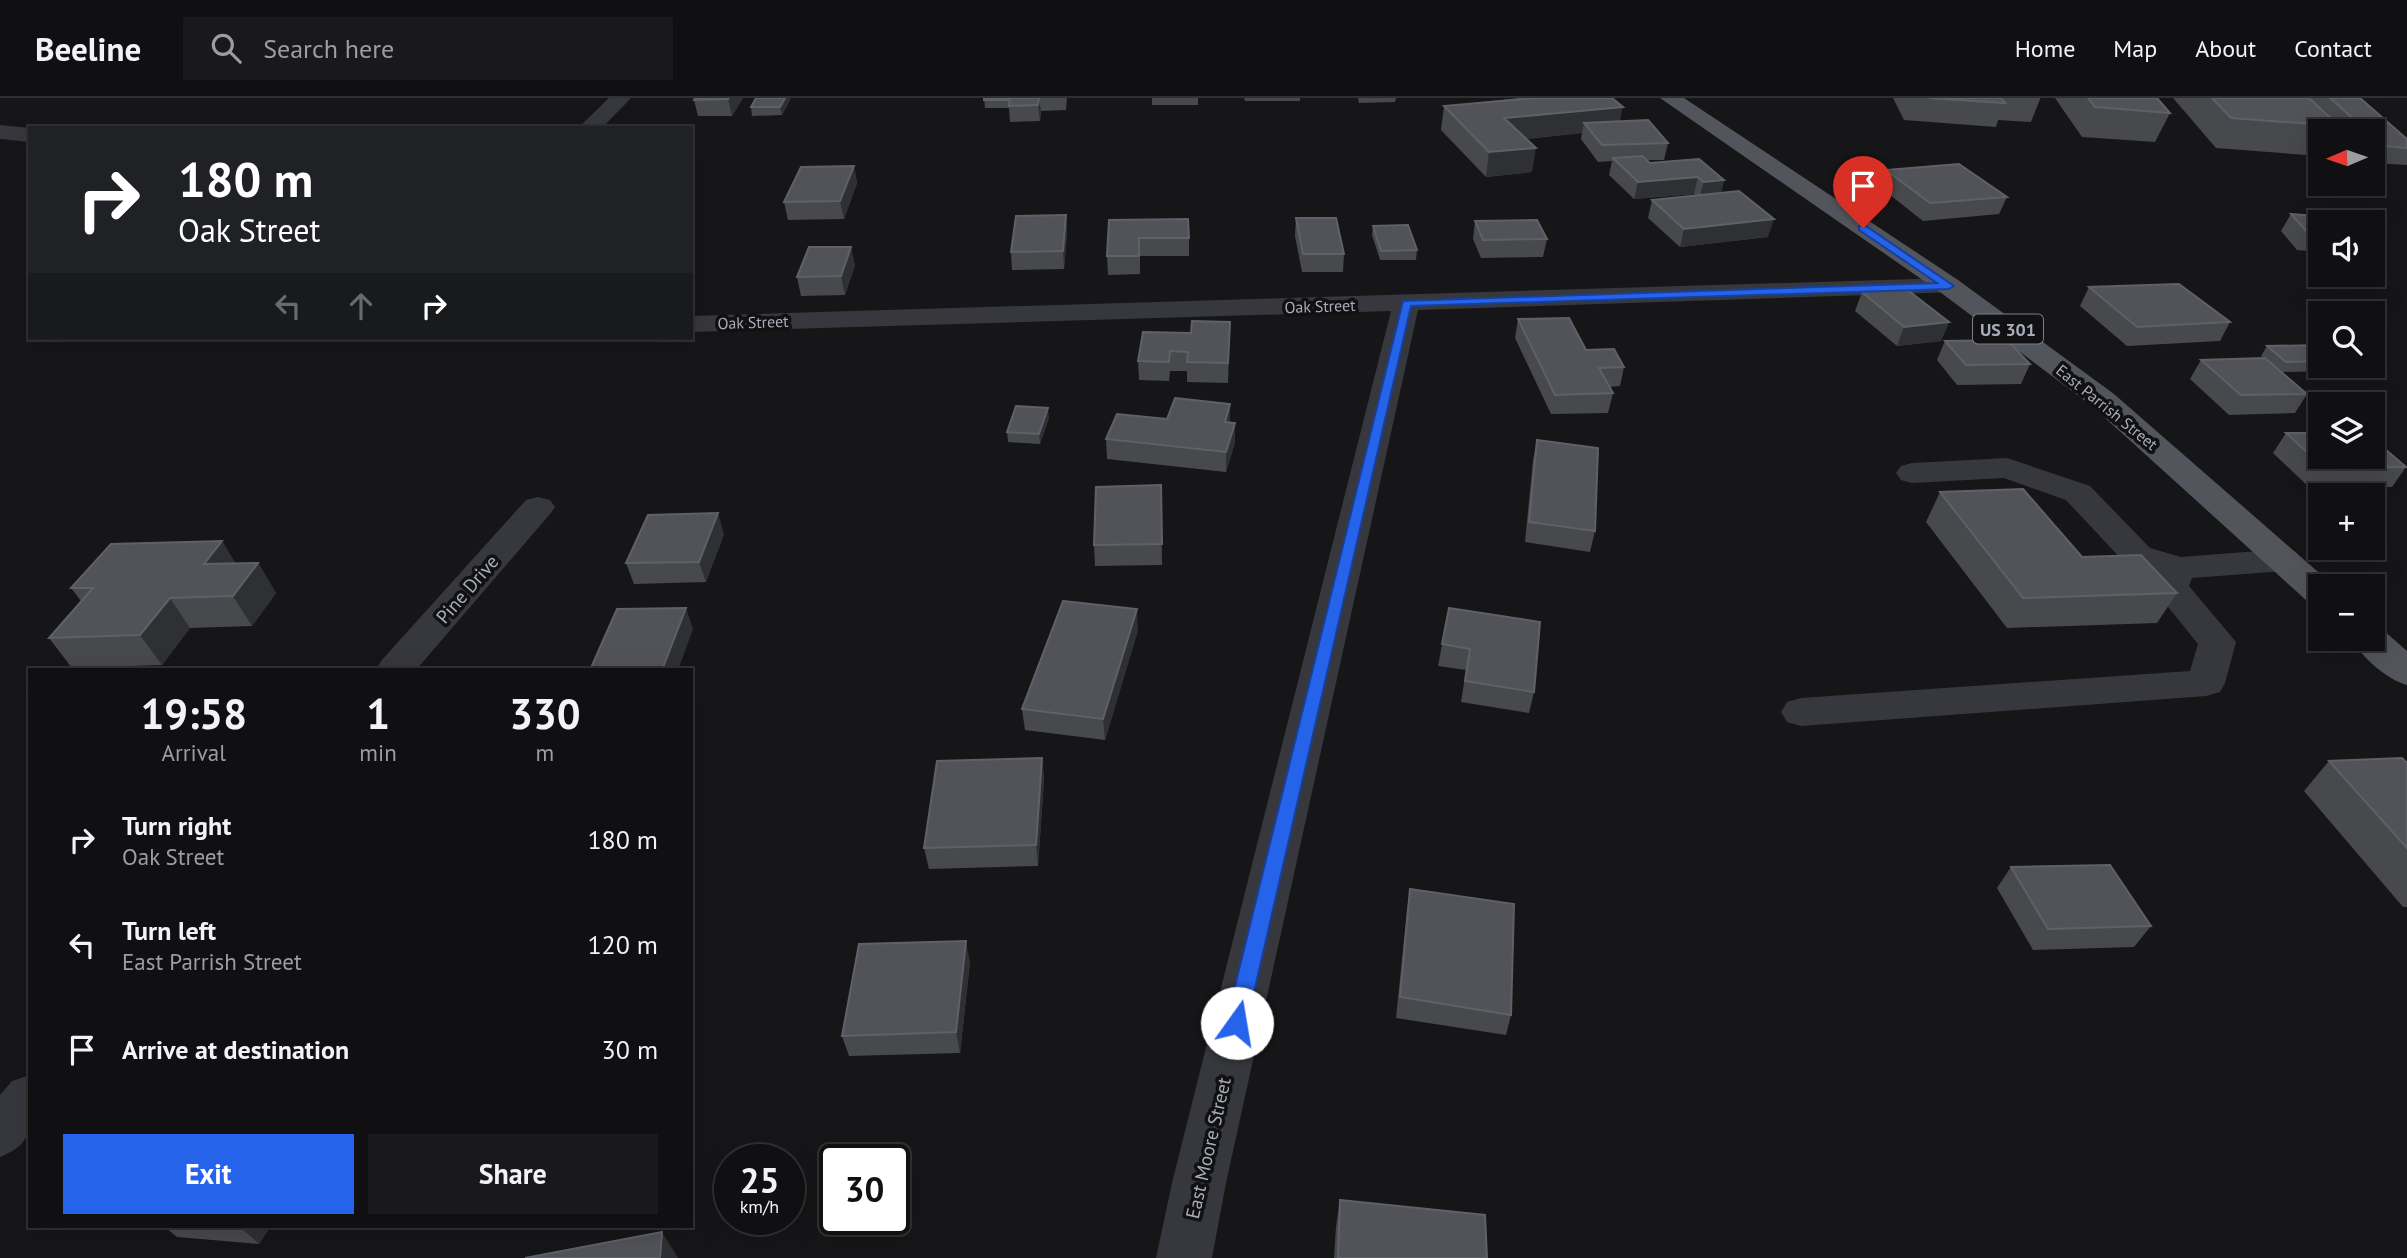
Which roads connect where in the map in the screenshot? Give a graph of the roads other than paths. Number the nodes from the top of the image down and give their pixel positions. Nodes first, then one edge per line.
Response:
1 (1670, 98) edge
2 (615, 102) edge
3 (591, 126) edge
4 (0, 132) edge
5 (28, 135) edge
6 (1949, 286) junction
7 (1406, 303) junction
8 (693, 324) edge
9 (1912, 473) dead end
10 (538, 507) dead end
11 (2284, 560) junction
12 (2180, 568) junction
13 (2308, 582) edge
14 (2383, 651) edge
15 (397, 668) edge
16 (2407, 672) edge
17 (1801, 712) dead end
18 (28, 1100) edge
19 (0, 1133) edge
20 (1184, 1258) edge

1 - 6 main road, East Parrish Street / US 301
2 - 3 street
4 - 5 street
6 - 7 street, Oak Street
6 - 11 main road, East Parrish Street / US 301
7 - 8 street, Oak Street
7 - 20 street, East Moore Street
9 - 12 street
10 - 15 street, Pine Drive
11 - 12 street
11 - 13 main road, East Parrish Street / US 301
12 - 17 street
14 - 16 main road
18 - 19 street

